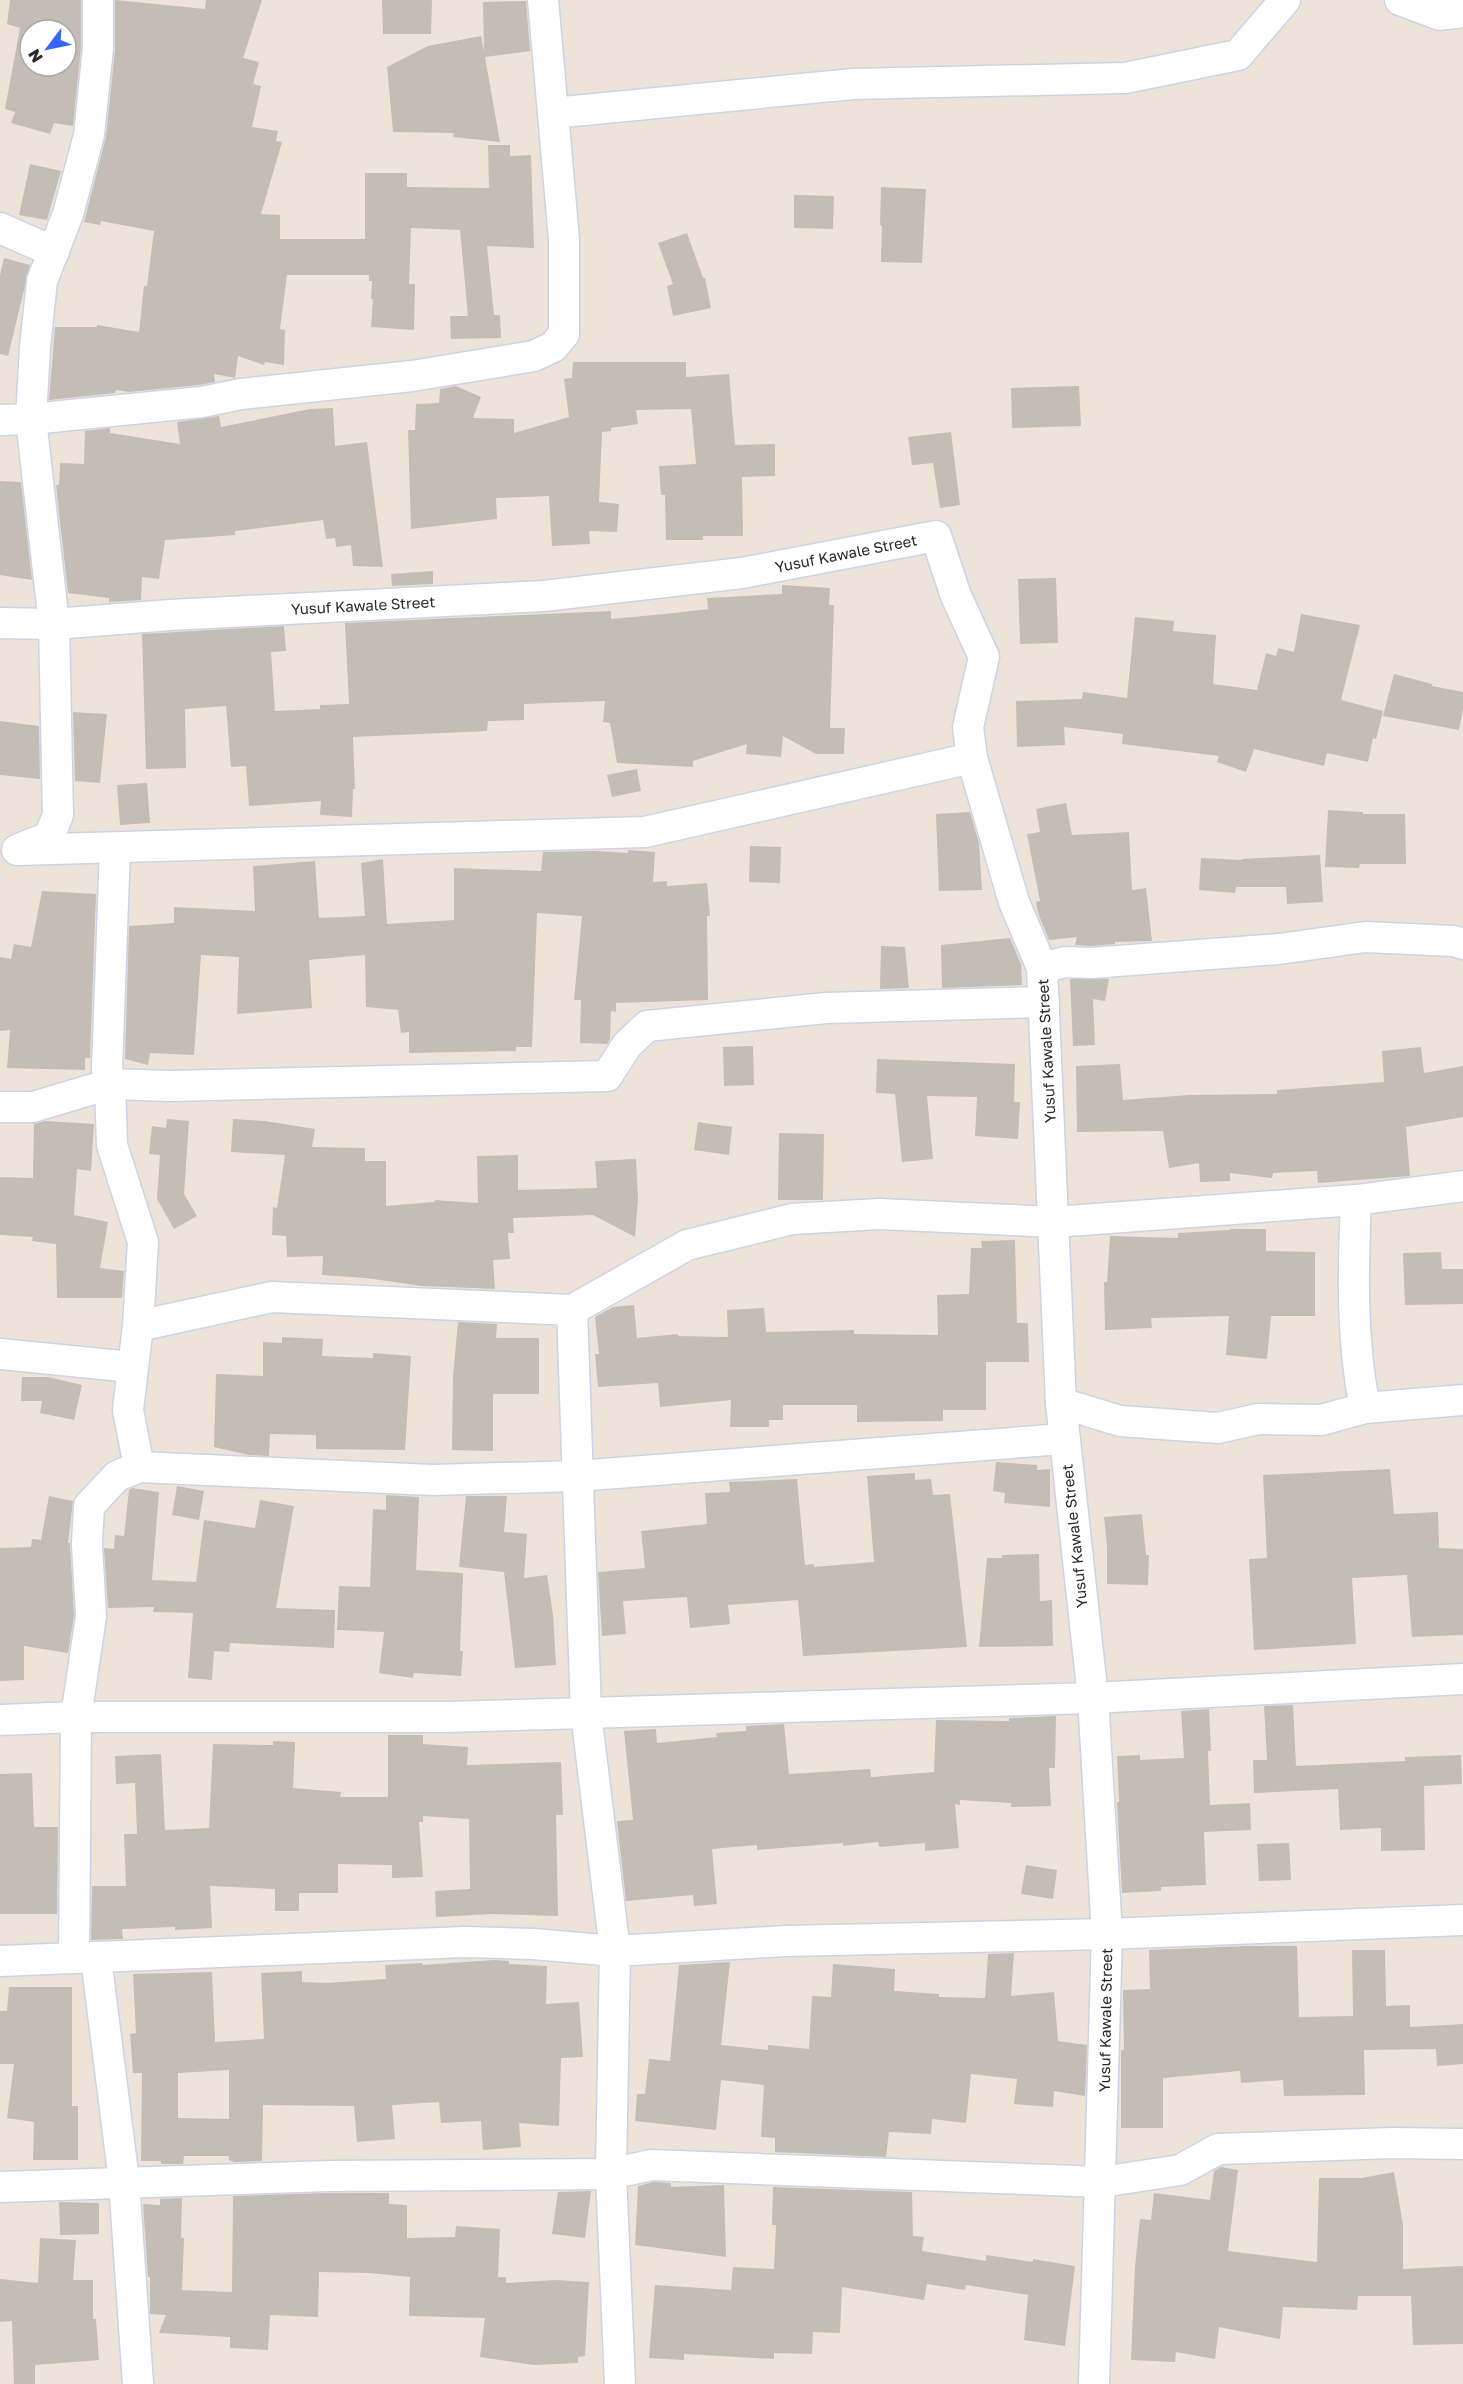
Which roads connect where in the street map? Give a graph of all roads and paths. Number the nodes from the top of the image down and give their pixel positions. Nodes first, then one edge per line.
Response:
1 (98, 0) edge
2 (543, 0) edge
3 (1285, 0) edge
4 (1400, 0) edge
5 (1463, 12) edge
6 (553, 113) junction
7 (0, 228) edge
8 (54, 252) junction
9 (31, 419) junction
10 (0, 420) edge
11 (0, 623) edge
12 (54, 624) junction
13 (972, 758) junction
14 (115, 848) junction
15 (9, 850) edge
16 (1463, 944) edge
17 (1042, 968) junction
18 (1044, 1002) junction
19 (110, 1084) junction
20 (0, 1107) edge
21 (1463, 1186) edge
22 (1356, 1200) junction
23 (1054, 1222) junction
24 (572, 1310) junction
25 (138, 1326) junction
26 (0, 1354) edge
27 (132, 1367) junction
28 (1463, 1400) edge
29 (1061, 1403) junction
30 (1365, 1408) junction
31 (1064, 1438) junction
32 (140, 1467) junction
33 (577, 1476) junction
34 (1463, 1679) edge
35 (1093, 1698) junction
36 (586, 1713) junction
37 (76, 1718) junction
38 (0, 1720) edge
39 (1463, 1920) edge
40 (1107, 1934) junction
41 (615, 1951) junction
42 (85, 1958) junction
43 (0, 1961) edge
44 (1463, 2144) edge
45 (611, 2174) junction
46 (124, 2181) junction
47 (1101, 2182) junction
48 (0, 2187) edge
49 (138, 2384) edge
50 (620, 2384) edge
51 (1094, 2384) edge

1 - 8 street
2 - 6 street
3 - 6 street
4 - 5 street
6 - 9 street
7 - 8 street
8 - 9 street
9 - 10 street
9 - 12 street
11 - 12 street, Yusuf Kawale Street
12 - 13 street, Yusuf Kawale Street
12 - 15 street
13 - 14 street
13 - 17 street, Yusuf Kawale Street
14 - 15 street
14 - 19 street
16 - 17 street
17 - 18 street, Yusuf Kawale Street
18 - 19 street
18 - 23 street, Yusuf Kawale Street
19 - 20 street
19 - 25 street
21 - 22 street
22 - 23 street
22 - 30 street
23 - 24 street
23 - 29 street, Yusuf Kawale Street
24 - 25 street
24 - 33 street
25 - 27 street
26 - 27 street
27 - 32 street
28 - 30 street
29 - 30 street
29 - 31 street, Yusuf Kawale Street
31 - 33 street
31 - 35 street, Yusuf Kawale Street
32 - 33 street
32 - 37 street
33 - 36 street
34 - 35 street
35 - 36 street
35 - 40 street, Yusuf Kawale Street
36 - 37 street
36 - 41 street
37 - 38 street
37 - 42 street
39 - 40 street
40 - 41 street
40 - 47 street, Yusuf Kawale Street
41 - 42 street
41 - 45 street
42 - 43 street
42 - 46 street
44 - 47 street
45 - 46 street
45 - 47 street
45 - 50 street
46 - 48 street
46 - 49 street
47 - 51 street, Yusuf Kawale Street

